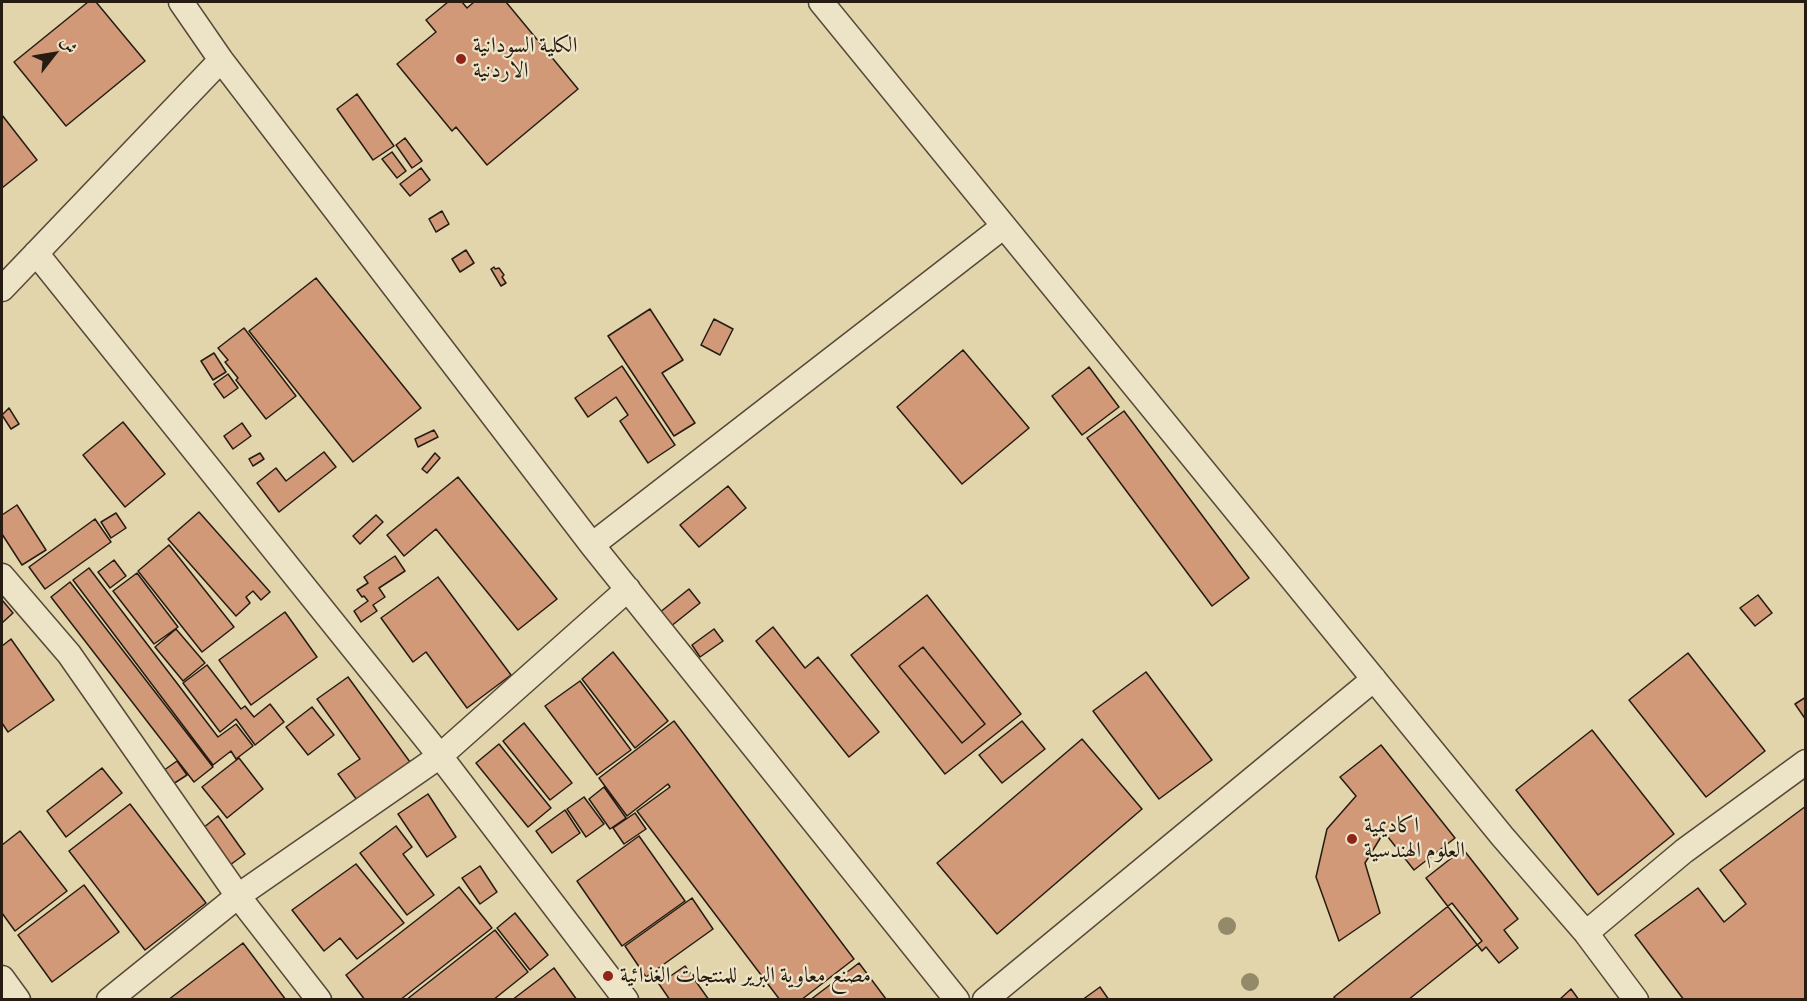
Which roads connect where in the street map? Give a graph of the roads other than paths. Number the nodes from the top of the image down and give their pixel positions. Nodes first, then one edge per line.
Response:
1 (181, 2) edge
2 (821, 2) edge
3 (220, 60) junction
4 (1004, 226) junction
5 (36, 253) junction
6 (2, 289) edge
7 (592, 545) junction
8 (2, 576) edge
9 (628, 589) junction
10 (1374, 679) junction
11 (440, 756) junction
12 (1805, 765) edge
13 (238, 896) junction
14 (1586, 933) junction
15 (2, 978) edge
16 (18, 999) edge
17 (109, 999) edge
18 (319, 999) edge
19 (626, 999) edge
20 (957, 999) edge
21 (986, 999) edge
22 (1636, 999) edge

1 - 3 street
2 - 4 street
3 - 5 street
3 - 7 street
4 - 7 street
4 - 10 street
5 - 6 street
5 - 11 street
7 - 9 street
8 - 13 street
9 - 11 street
9 - 20 street
10 - 14 street
10 - 21 street
11 - 13 street
11 - 19 street
12 - 14 street
13 - 17 street
13 - 18 street
14 - 22 street
15 - 16 street

